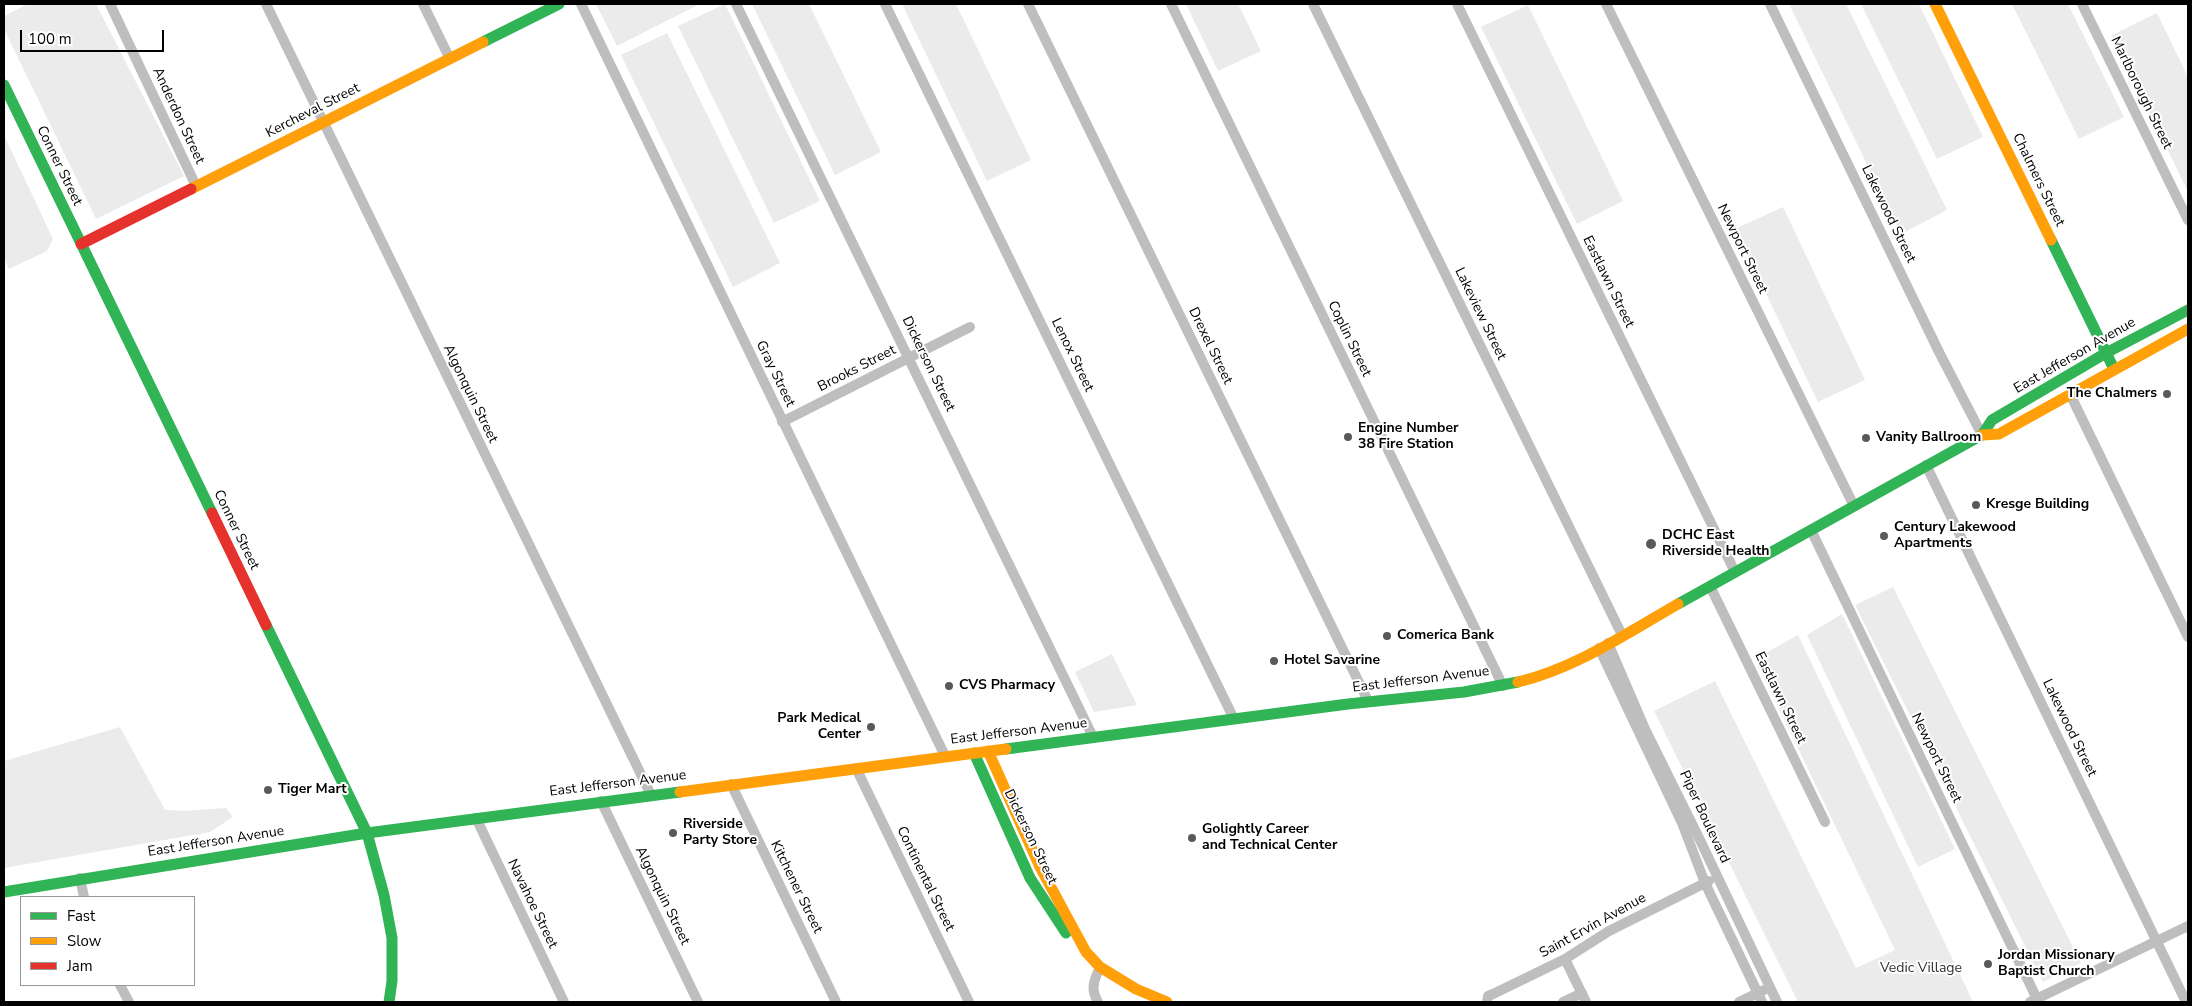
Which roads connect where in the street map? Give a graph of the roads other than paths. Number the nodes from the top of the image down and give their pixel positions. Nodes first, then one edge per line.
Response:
1 (110, 4) edge
2 (266, 4) edge
3 (423, 4) edge
4 (559, 4) edge
5 (581, 4) edge
6 (736, 4) edge
7 (885, 4) edge
8 (1028, 4) edge
9 (1171, 4) edge
10 (1313, 4) edge
11 (1457, 4) edge
12 (1606, 4) edge
13 (1770, 4) edge
14 (1934, 4) edge
15 (2082, 4) edge
16 (450, 59) junction
17 (4, 85) edge
18 (323, 122) junction
19 (196, 186) junction
20 (2188, 220) edge
21 (80, 244) junction
22 (2188, 310) edge
23 (970, 327) dead end
24 (2188, 329) edge
25 (2106, 353) junction
26 (908, 358) junction
27 (2114, 369) junction
28 (2070, 394) junction
29 (782, 422) junction
30 (1982, 434) junction
31 (1926, 465) junction
32 (1854, 506) junction
33 (1811, 530) junction
34 (1735, 572) junction
35 (1710, 586) junction
36 (1622, 635) junction
37 (2188, 637) edge
38 (1603, 645) junction
39 (1503, 686) junction
40 (1368, 701) junction
41 (1234, 718) junction
42 (1092, 737) junction
43 (988, 751) junction
44 (974, 753) junction
45 (945, 756) junction
46 (856, 768) junction
47 (731, 784) junction
48 (651, 795) junction
49 (601, 801) junction
50 (476, 818) junction
51 (1825, 822) dead end
52 (367, 833) junction
53 (80, 878) junction
54 (1717, 878) junction
55 (1705, 883) junction
56 (4, 892) edge
57 (84, 896) edge
58 (2188, 926) edge
59 (2156, 941) junction
60 (1086, 952) junction
61 (1565, 959) junction
62 (1100, 967) junction
63 (121, 986) edge
64 (1769, 988) junction
65 (1758, 992) junction
66 (1584, 998) edge
67 (2033, 1000) edge
68 (129, 1002) edge
69 (389, 1002) edge
70 (564, 1002) edge
71 (698, 1002) edge
72 (836, 1002) edge
73 (969, 1002) edge
74 (1098, 1002) edge
75 (1167, 1002) edge
76 (1487, 1002) edge
77 (1563, 1002) edge
78 (1738, 1002) edge
79 (1762, 1002) edge
80 (1777, 1002) edge
81 (2186, 1002) edge

1 - 19 street, Anderdon Street
2 - 18 street, Algonquin Street
3 - 16 street
4 - 16 main road, Kercheval Street
5 - 29 street, Gray Street
6 - 26 street, Dickerson Street
7 - 41 street, Lenox Street
8 - 40 street, Drexel Street
9 - 39 street, Coplin Street
10 - 36 street, Lakeview Street
11 - 34 street, Eastlawn Street
12 - 32 street, Newport Street
13 - 30 street, Lakewood Street
14 - 25 main road, Chalmers Street
15 - 20 street, Marlborough Street
16 - 18 main road, Kercheval Street
17 - 21 main road, Conner Street
18 - 19 main road, Kercheval Street
18 - 48 street, Algonquin Street
19 - 21 main road, Kercheval Street
21 - 52 main road, Conner Street
22 - 25 main road, East Jefferson Avenue
23 - 26 street, Brooks Street
24 - 27 main road, East Jefferson Avenue
25 - 27 main road, Chalmers Street
25 - 30 main road, East Jefferson Avenue
26 - 29 street, Brooks Street
26 - 42 street, Dickerson Street
27 - 28 main road, East Jefferson Avenue
28 - 30 main road, East Jefferson Avenue
28 - 37 street
29 - 45 street, Gray Street
30 - 31 main road, East Jefferson Avenue
31 - 32 main road, East Jefferson Avenue
31 - 59 street, Lakewood Street
32 - 33 main road, East Jefferson Avenue
33 - 34 main road, East Jefferson Avenue
33 - 67 street, Newport Street
34 - 35 main road, East Jefferson Avenue
35 - 36 main road, East Jefferson Avenue
35 - 51 street, Eastlawn Street
36 - 38 main road, East Jefferson Avenue
38 - 39 main road, East Jefferson Avenue
38 - 54 street, Piper Boulevard
38 - 55 street, Piper Boulevard
39 - 40 main road, East Jefferson Avenue
40 - 41 main road, East Jefferson Avenue
41 - 42 main road, East Jefferson Avenue
42 - 43 main road, East Jefferson Avenue
43 - 44 main road, East Jefferson Avenue
43 - 60 main road, Dickerson Street
44 - 45 main road, East Jefferson Avenue
44 - 60 main road, Dickerson Street
45 - 46 main road, East Jefferson Avenue
46 - 47 main road, East Jefferson Avenue
46 - 73 street, Continental Street
47 - 48 main road, East Jefferson Avenue
47 - 72 street, Kitchener Street
48 - 49 main road, East Jefferson Avenue
49 - 50 main road, East Jefferson Avenue
49 - 71 street, Algonquin Street
50 - 52 main road, East Jefferson Avenue
50 - 70 street, Navahoe Street
52 - 53 main road, East Jefferson Avenue
52 - 69 main road, Conner Street
53 - 56 main road, East Jefferson Avenue
53 - 57 street
54 - 55 street, Saint Ervin Avenue
54 - 64 street, Piper Boulevard
55 - 61 street, Saint Ervin Avenue
55 - 65 street, Piper Boulevard
58 - 59 street
59 - 67 street
59 - 81 street, Lakewood Street
60 - 62 main road, Dickerson Street
61 - 66 street
61 - 76 street, Saint Ervin Avenue
62 - 74 street
62 - 75 main road, Dickerson Street
63 - 68 street
64 - 65 street
64 - 80 street, Piper Boulevard
65 - 78 street
65 - 79 street, Piper Boulevard
66 - 77 street

